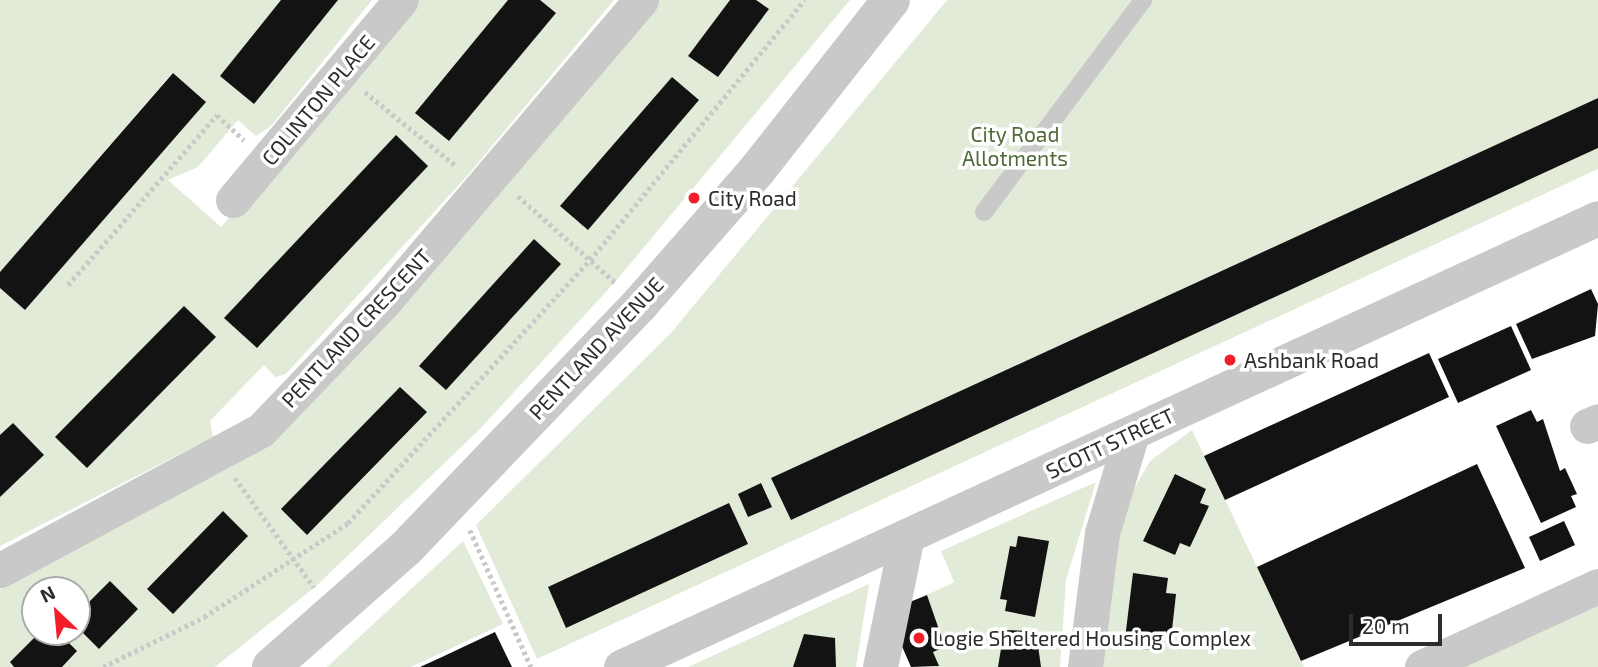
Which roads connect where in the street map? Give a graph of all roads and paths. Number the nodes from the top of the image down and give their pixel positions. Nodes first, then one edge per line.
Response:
1 (401, 0) edge
2 (641, 0) edge
3 (804, 0) edge
4 (891, 0) edge
5 (1143, 0) edge
6 (360, 88) dead end
7 (267, 161) junction
8 (453, 164) dead end
9 (512, 191) dead end
10 (233, 200) dead end
11 (984, 212) dead end
12 (1598, 218) edge
13 (590, 260) junction
14 (615, 282) dead end
15 (68, 285) dead end
16 (1132, 433) junction
17 (233, 473) dead end
18 (468, 526) dead end
19 (907, 536) junction
20 (289, 560) junction
21 (0, 570) edge
22 (1598, 586) edge
23 (314, 587) dead end
24 (103, 667) edge
25 (271, 667) edge
26 (531, 667) edge
27 (621, 667) edge
28 (880, 667) edge
29 (1085, 667) edge
30 (1422, 667) edge

1 - 7 street, COLINTON PLACE
2 - 21 street, PENTLAND CRESCENT
3 - 13 path
4 - 25 street, PENTLAND AVENUE
5 - 11 lane
6 - 8 path
7 - 10 street, COLINTON PLACE
7 - 15 path
9 - 13 path
12 - 16 street, SCOTT STREET
13 - 14 path
13 - 20 path
16 - 19 street, SCOTT STREET
16 - 29 street
17 - 20 path
18 - 26 path
19 - 27 street, SCOTT STREET
19 - 28 street
20 - 23 path
20 - 24 path
22 - 30 street

